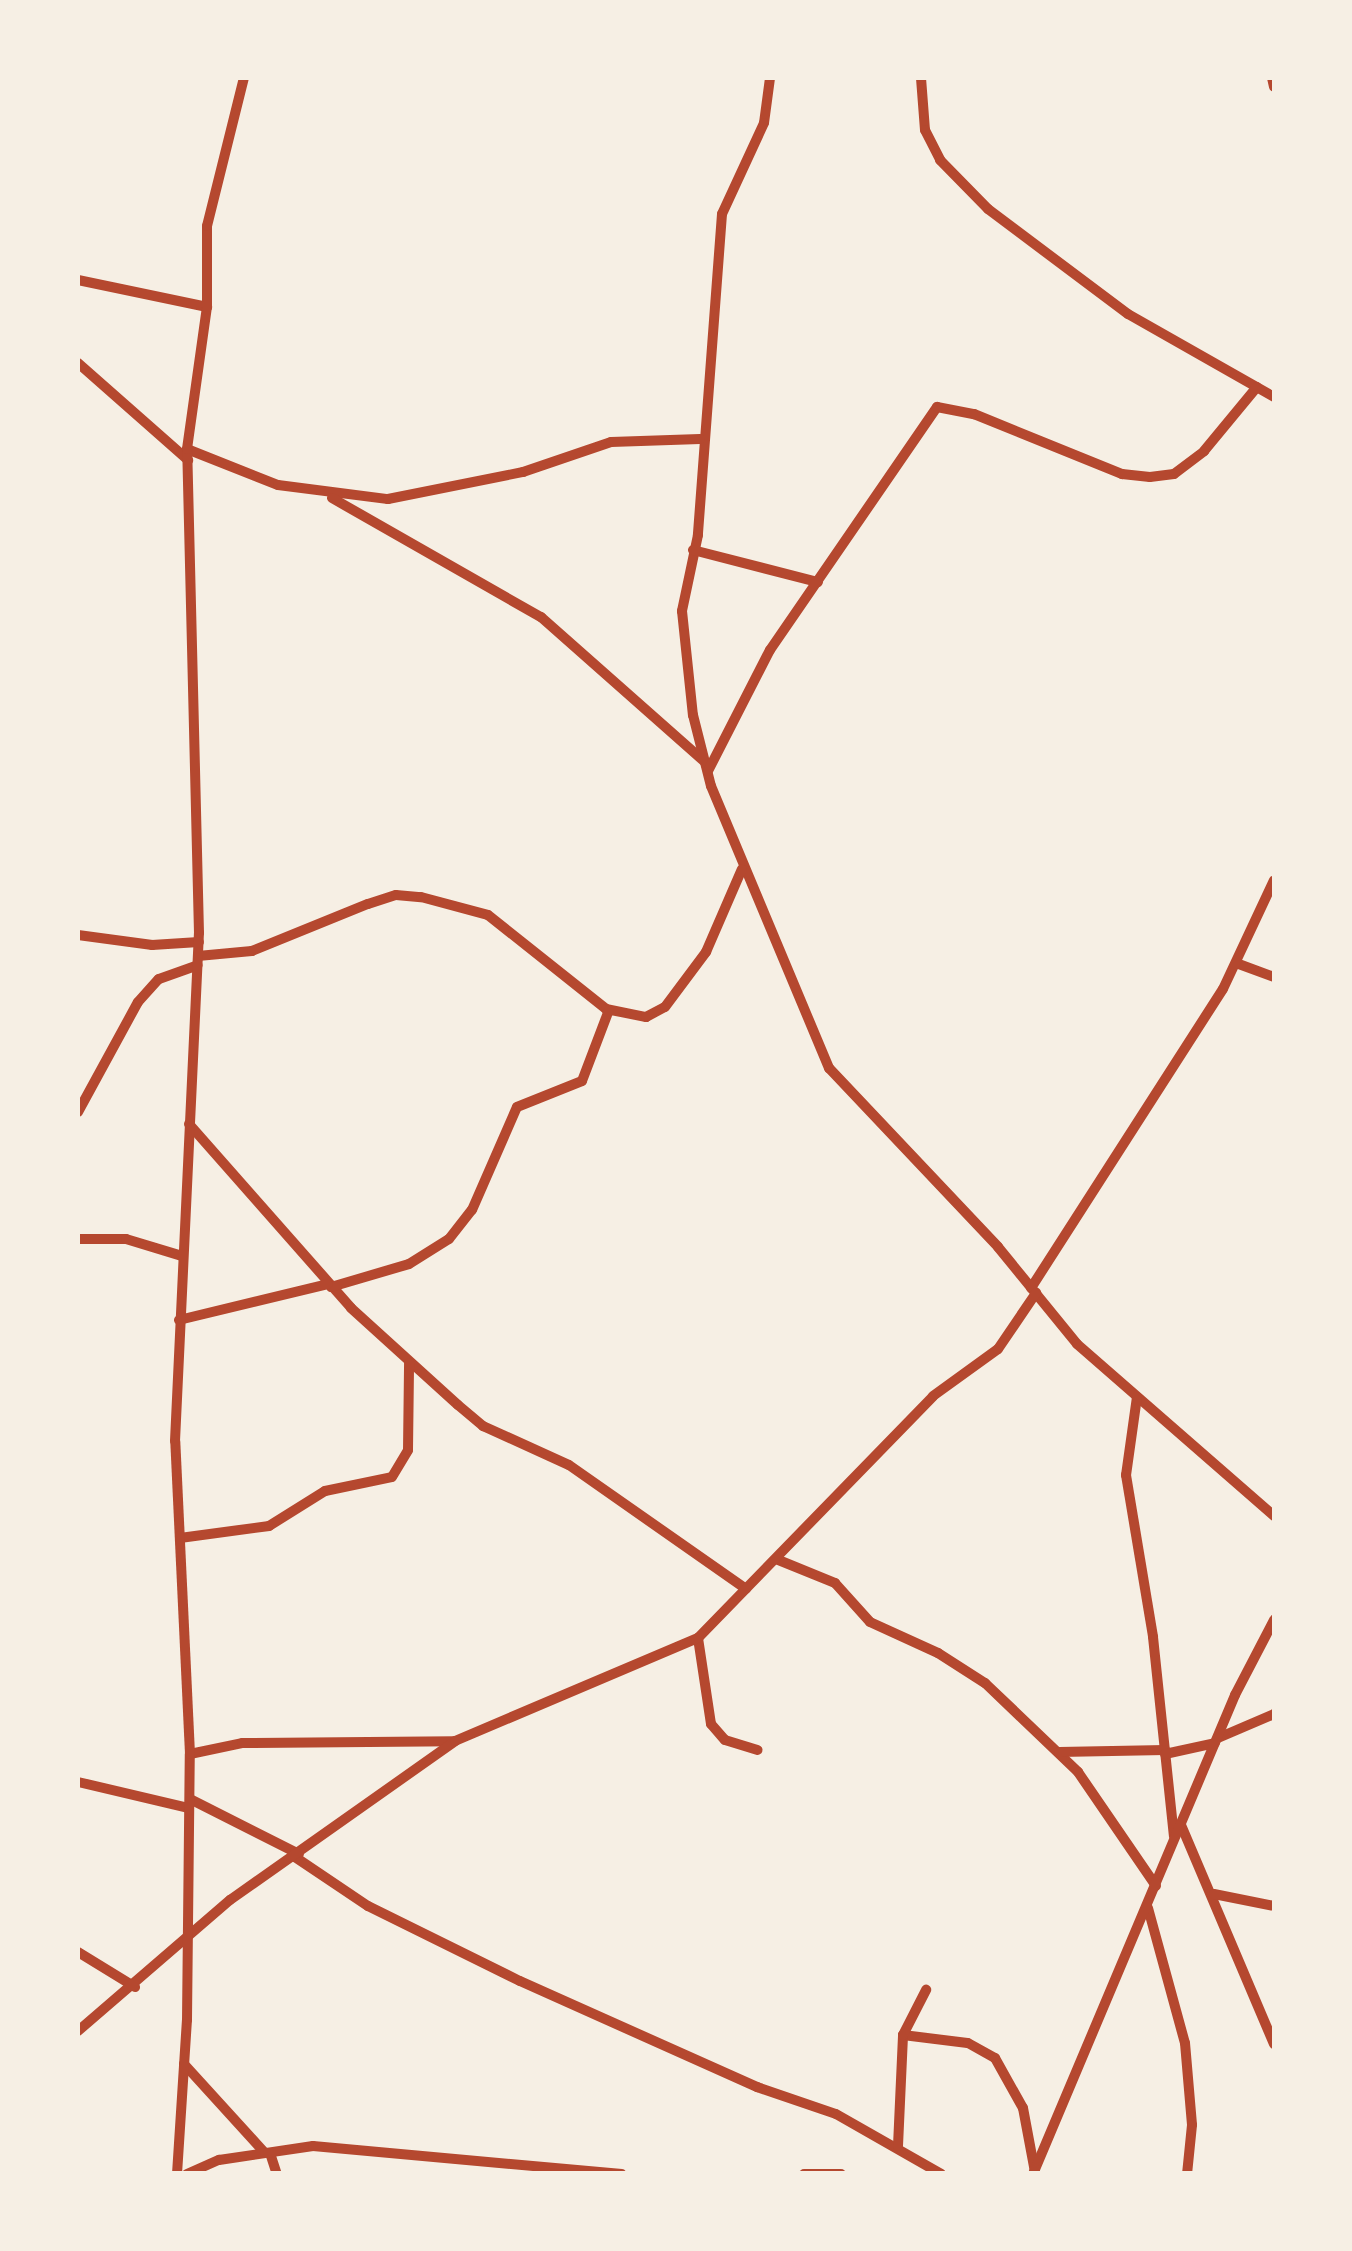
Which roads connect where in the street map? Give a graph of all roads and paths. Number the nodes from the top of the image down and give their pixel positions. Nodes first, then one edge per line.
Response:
1 (244, 78) edge
2 (770, 78) edge
3 (921, 78) edge
4 (1272, 78) edge
5 (1274, 86) edge
6 (78, 280) edge
7 (206, 307) junction
8 (78, 363) edge
9 (1257, 387) junction
10 (1274, 397) edge
11 (700, 440) junction
12 (188, 454) junction
13 (327, 495) junction
14 (694, 550) junction
15 (818, 582) junction
16 (706, 767) junction
17 (742, 869) junction
18 (1274, 880) edge
19 (78, 935) edge
20 (199, 942) junction
21 (198, 960) junction
22 (1236, 963) junction
23 (1274, 977) edge
24 (609, 1010) junction
25 (78, 1112) edge
26 (188, 1124) junction
27 (78, 1239) edge
28 (182, 1256) junction
29 (330, 1286) junction
30 (1034, 1291) junction
31 (179, 1320) junction
32 (408, 1363) junction
33 (1136, 1397) junction
34 (1274, 1516) edge
35 (180, 1538) junction
36 (776, 1559) junction
37 (746, 1589) junction
38 (1274, 1620) edge
39 (698, 1638) junction
40 (1274, 1714) edge
41 (455, 1741) junction
42 (1216, 1741) junction
43 (757, 1750) dead end
44 (1059, 1752) junction
45 (1165, 1752) junction
46 (190, 1754) junction
47 (78, 1782) edge
48 (190, 1804) junction
49 (1181, 1824) junction
50 (1174, 1842) junction
51 (297, 1856) junction
52 (1156, 1886) junction
53 (1214, 1894) junction
54 (1274, 1906) edge
55 (1147, 1907) junction
56 (186, 1940) junction
57 (78, 1952) edge
58 (135, 1987) junction
59 (926, 1990) dead end
60 (78, 2031) edge
61 (903, 2034) junction
62 (1274, 2044) edge
63 (184, 2064) junction
64 (898, 2146) junction
65 (268, 2153) junction
66 (608, 2173) edge
67 (1034, 2173) edge
68 (177, 2174) edge
69 (187, 2174) edge
70 (277, 2174) edge
71 (622, 2174) edge
72 (804, 2174) edge
73 (841, 2174) edge
74 (941, 2174) edge
75 (1187, 2174) edge

1 - 7 street
2 - 11 street
3 - 9 street
4 - 5 street
6 - 7 street
7 - 12 street
8 - 12 street
9 - 10 street
9 - 15 street
11 - 13 street
11 - 14 street
12 - 13 street
12 - 20 street
13 - 16 street
14 - 15 street
14 - 16 street
15 - 16 street
16 - 17 street
17 - 24 street
17 - 30 street
18 - 22 street
19 - 20 street
20 - 21 street
21 - 24 street
21 - 25 street
21 - 26 street
22 - 23 street
22 - 30 street
24 - 29 street
26 - 28 street
26 - 29 street
27 - 28 street
28 - 31 street
29 - 31 street
29 - 32 street
30 - 33 street
30 - 36 street
31 - 35 street
32 - 35 street
32 - 37 street
33 - 34 street
33 - 45 street
35 - 46 street
36 - 37 street
36 - 44 street
37 - 39 street
38 - 42 street
39 - 41 street
39 - 43 street
40 - 42 street
41 - 46 street
41 - 51 street
42 - 45 street
42 - 49 street
44 - 45 street
44 - 52 street
45 - 50 street
46 - 48 street
47 - 48 street
48 - 51 street
48 - 56 street
49 - 50 street
49 - 53 street
50 - 52 street
51 - 56 street
51 - 64 street
52 - 55 street
53 - 54 street
53 - 62 street
55 - 67 street
55 - 75 street
56 - 58 street
56 - 63 street
57 - 58 street
58 - 60 street
59 - 61 street
61 - 64 street
61 - 67 street
63 - 65 street
63 - 68 street
64 - 74 street
65 - 66 street
65 - 69 street
65 - 70 street
66 - 71 street
72 - 73 street

